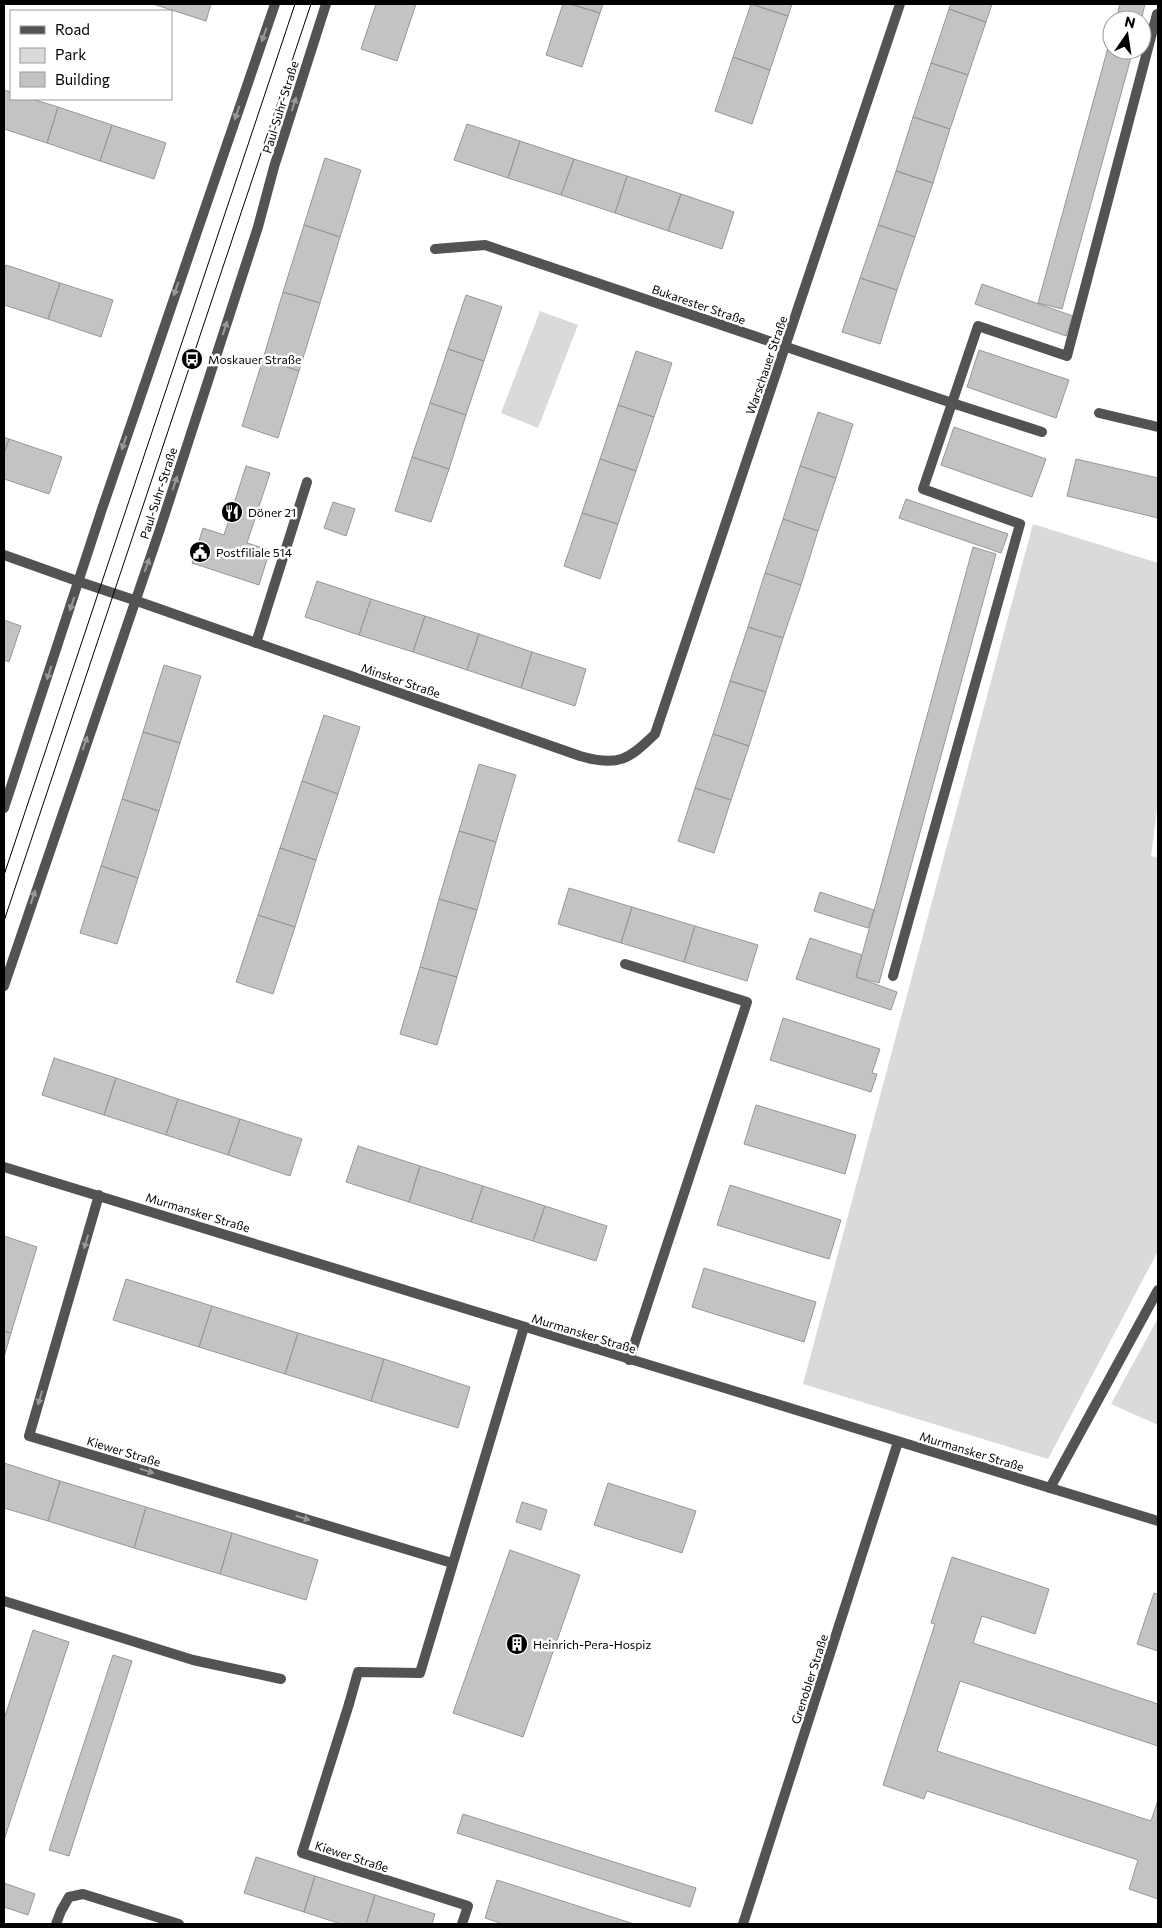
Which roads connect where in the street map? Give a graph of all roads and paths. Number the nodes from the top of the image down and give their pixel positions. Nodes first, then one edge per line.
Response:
1 (275, 4) edge
2 (326, 4) edge
3 (900, 4) edge
4 (1158, 14) edge
5 (435, 249) dead end
6 (785, 347) junction
7 (952, 403) junction
8 (1099, 413) dead end
9 (1158, 426) edge
10 (1042, 432) dead end
11 (307, 482) dead end
12 (4, 555) edge
13 (80, 582) junction
14 (134, 600) junction
15 (256, 642) junction
16 (655, 734) joint
17 (4, 808) edge
18 (625, 964) dead end
19 (893, 976) dead end
20 (4, 986) edge
21 (4, 1167) edge
22 (99, 1195) junction
23 (1158, 1290) edge
24 (524, 1327) junction
25 (629, 1360) junction
26 (898, 1442) junction
27 (1050, 1488) junction
28 (1158, 1521) edge
29 (452, 1563) junction
30 (4, 1601) edge
31 (281, 1679) dead end
32 (56, 1924) edge
33 (179, 1924) edge
34 (462, 1924) edge
35 (743, 1924) edge

1 -> 13 street
14 -> 2 street, Paul-Suhr-Straße
3 - 6 street, Warschauer Straße
4 - 7 street
5 - 6 street, Bukarester Straße
6 - 7 street, Bukarester Straße
6 - 16 street, Warschauer Straße
7 - 10 street, Bukarester Straße
7 - 19 street
8 - 9 street
11 - 15 street
12 - 13 street
13 - 14 street, Minsker Straße
13 -> 17 street
14 - 15 street, Minsker Straße
20 -> 14 street, Paul-Suhr-Straße
15 - 16 street, Minsker Straße
18 - 25 street
21 - 22 street, Murmansker Straße
22 - 24 street, Murmansker Straße
22 -> 29 street, Kiewer Straße
23 - 27 street
24 - 25 street, Murmansker Straße
24 - 29 street, Kiewer Straße
25 - 26 street, Murmansker Straße
26 - 27 street, Murmansker Straße
26 - 35 street, Grenobler Straße
27 - 28 street, Murmansker Straße
29 - 34 street, Kiewer Straße
30 - 31 street
32 - 33 street

